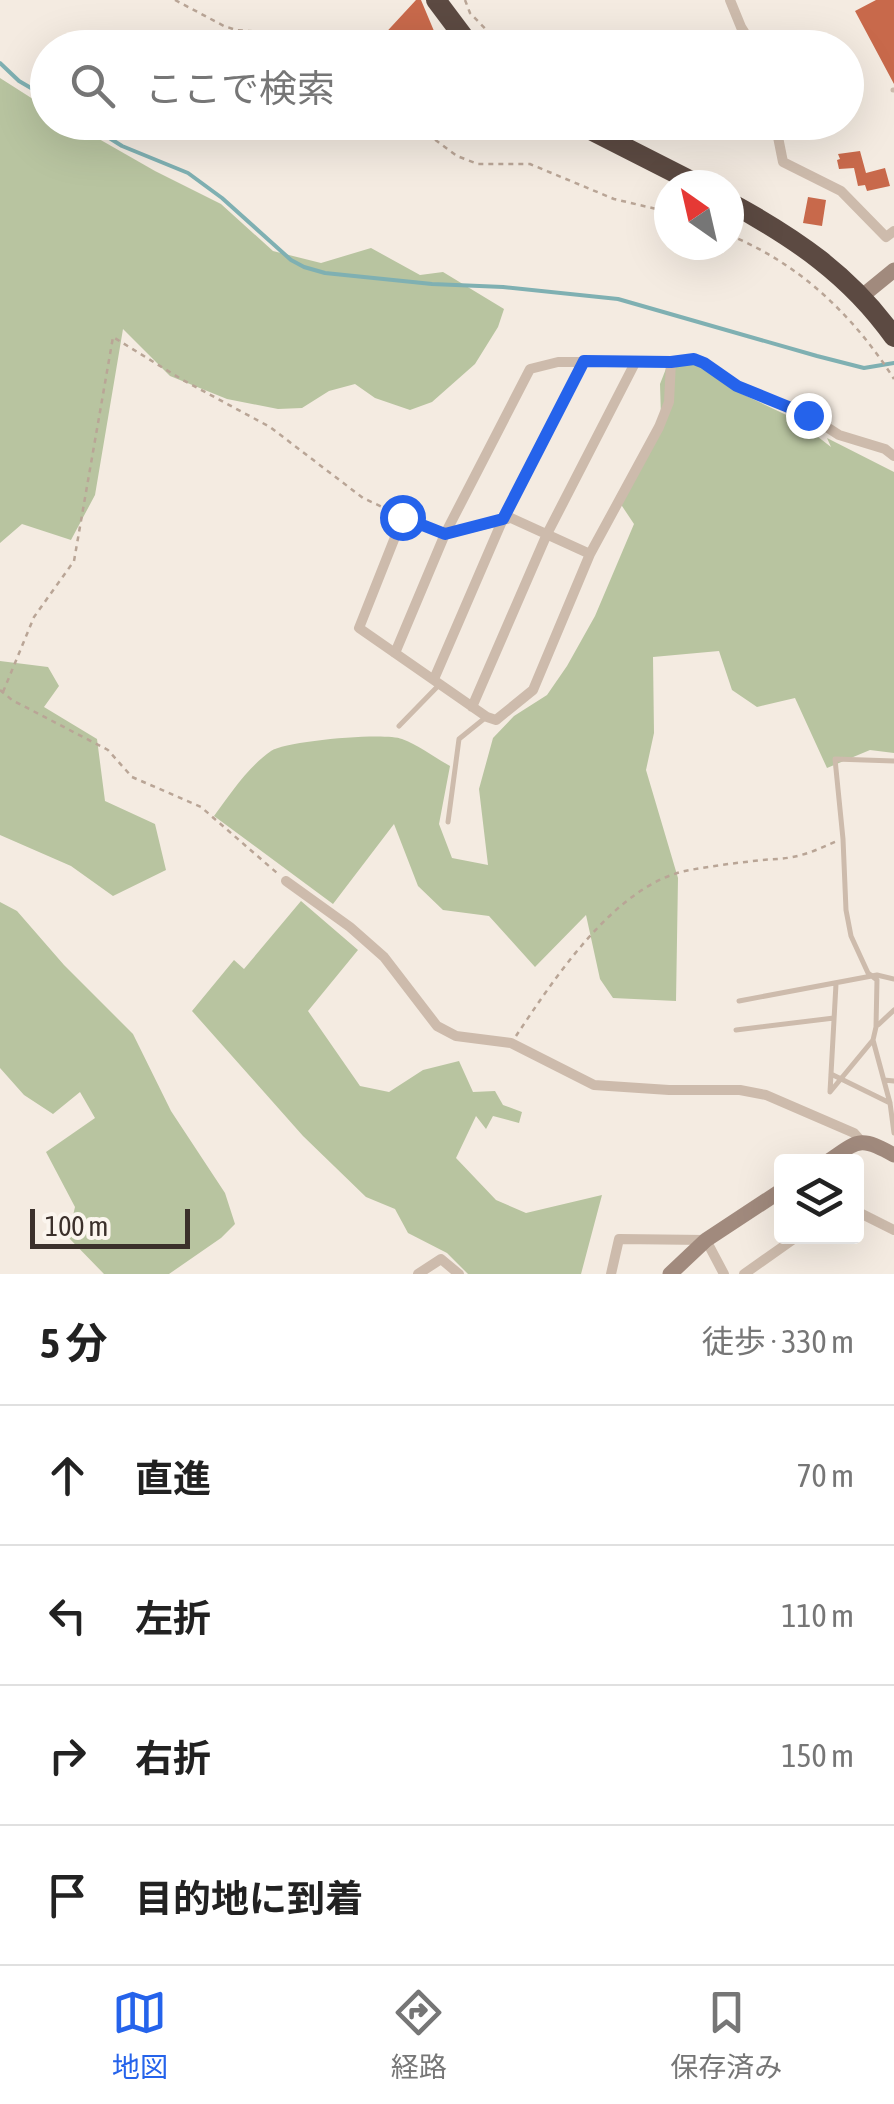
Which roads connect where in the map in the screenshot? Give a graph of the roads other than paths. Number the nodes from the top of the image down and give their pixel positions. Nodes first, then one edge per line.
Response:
1 (436, 0) edge
2 (730, 0) edge
3 (458, 30) edge
4 (744, 30) edge
5 (610, 140) edge
6 (778, 140) edge
7 (669, 170) edge
8 (744, 210) edge
9 (894, 231) edge
10 (894, 270) edge
11 (862, 297) junction
12 (894, 338) edge
13 (584, 361) junction
14 (636, 361) junction
15 (671, 362) junction
16 (894, 456) edge
17 (503, 519) junction
18 (445, 534) junction
19 (547, 534) junction
20 (590, 554) junction
21 (396, 652) junction
22 (437, 681) junction
23 (472, 707) junction
24 (487, 717) junction
25 (399, 726) dead end
26 (894, 761) edge
27 (448, 822) dead end
28 (286, 881) road end
29 (871, 977) junction
30 (894, 979) edge
31 (836, 984) junction
32 (739, 1002) dead end
33 (894, 1010) edge
34 (834, 1018) junction
35 (876, 1028) junction
36 (736, 1030) dead end
37 (873, 1040) junction
38 (831, 1074) junction
39 (841, 1079) junction
40 (884, 1080) junction
41 (894, 1081) edge
42 (890, 1104) junction
43 (860, 1141) junction
44 (893, 1145) edge
45 (839, 1154) edge
46 (774, 1195) edge
47 (864, 1215) edge
48 (894, 1230) edge
49 (706, 1240) junction
50 (787, 1244) edge
51 (418, 1274) edge
52 (459, 1274) edge
53 (611, 1274) edge
54 (670, 1274) edge
55 (724, 1274) edge
56 (744, 1274) edge

1 - 3 highway
2 - 4 street
5 - 7 highway
6 - 9 street
8 - 11 highway
10 - 11 street
11 - 12 highway
13 - 14 street
13 - 17 street
13 - 18 street
14 - 15 street
14 - 19 street
15 - 16 street
15 - 20 street
17 - 18 street
17 - 19 street
17 - 22 street
18 - 21 street
18 - 21 street
19 - 20 street
19 - 23 street
20 - 24 street
21 - 22 street
22 - 23 street
22 - 25 lane
23 - 24 street
24 - 27 lane
26 - 29 lane
28 - 43 street
29 - 30 lane
29 - 31 lane
29 - 35 lane
31 - 32 lane
31 - 34 lane
33 - 35 lane
34 - 36 lane
34 - 38 lane
35 - 37 lane
37 - 39 lane
37 - 40 lane
38 - 39 lane
38 - 39 lane
39 - 42 lane
40 - 41 lane
40 - 42 lane
42 - 44 lane
43 - 44 street
43 - 45 street
46 - 49 street
47 - 48 street
49 - 53 street
49 - 54 street
49 - 55 street
50 - 56 street
51 - 52 street

